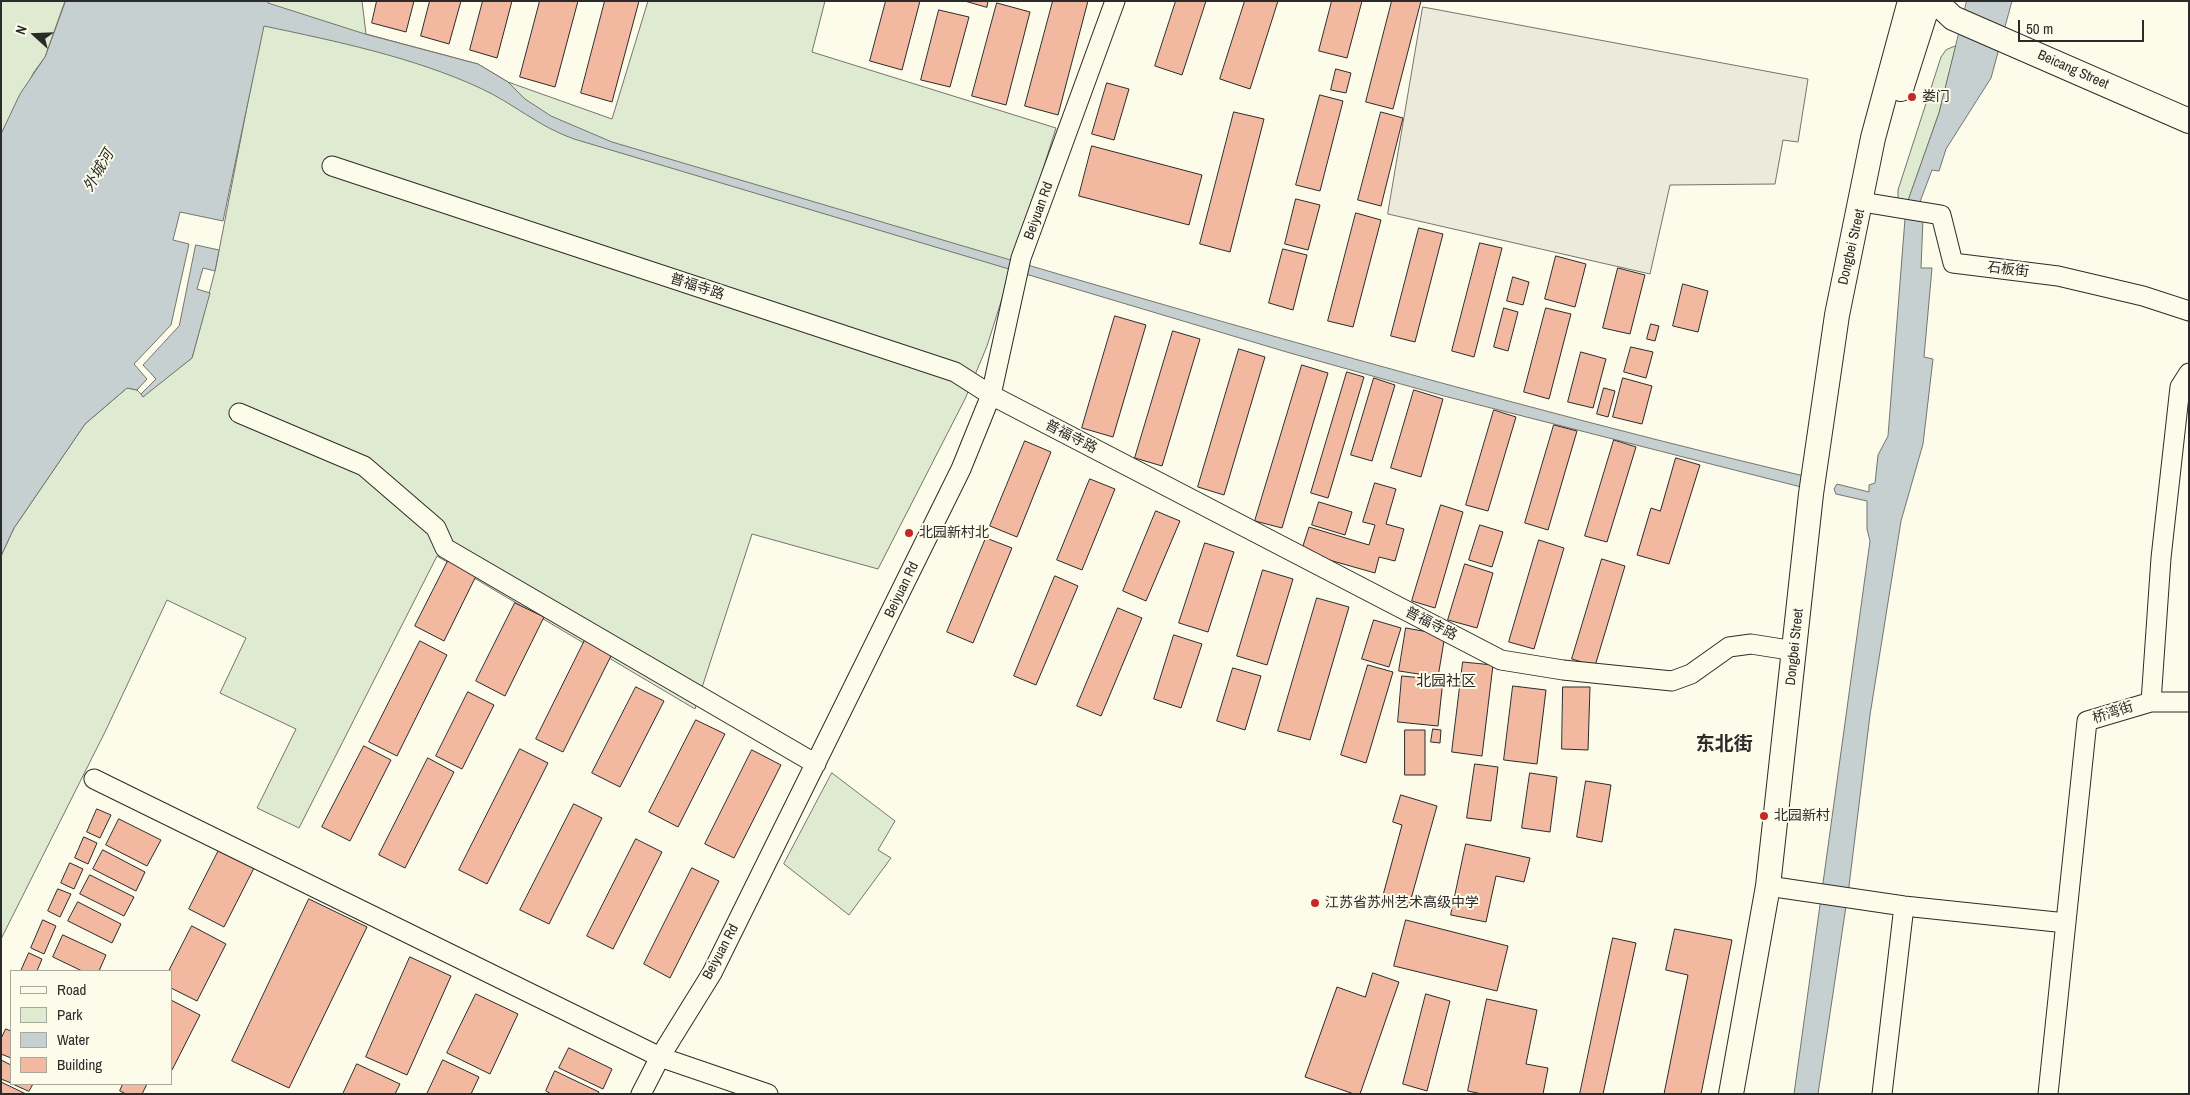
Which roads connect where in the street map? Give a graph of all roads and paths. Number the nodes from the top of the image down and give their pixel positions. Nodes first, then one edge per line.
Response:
1 (1115, 1) edge
2 (1910, 1) edge
3 (1929, 1) edge
4 (1934, 1) edge
5 (2189, 121) edge
6 (332, 166) dead end
7 (1862, 202) junction
8 (2189, 311) edge
9 (2189, 373) edge
10 (991, 395) junction
11 (239, 413) dead end
12 (1794, 651) junction
13 (2151, 702) junction
14 (2189, 702) edge
15 (816, 764) junction
16 (94, 779) dead end
17 (1768, 886) junction
18 (1904, 906) junction
19 (2066, 923) junction
20 (660, 1057) junction
21 (641, 1094) edge
22 (768, 1094) edge
23 (1731, 1094) edge
24 (1882, 1094) edge
25 (2048, 1094) edge

1 - 10 street, Beiyuan Rd
2 - 7 main road, Dongbei Street
3 - 7 main road, Dongbei Street
4 - 5 main road, Beicang Street
6 - 10 street, 普福寺路
7 - 8 street, 石板街
7 - 12 main road, Dongbei Street
9 - 13 street, 桥湾街
10 - 12 street, 普福寺路
10 - 15 street, Beiyuan Rd
11 - 15 street
12 - 17 main road, Dongbei Street
13 - 14 street
13 - 19 street, 桥湾街
15 - 20 street, Beiyuan Rd
16 - 20 street
17 - 18 street
17 - 23 main road, Dongbei Street
18 - 19 street
18 - 24 street
19 - 25 street, 桥湾街
20 - 21 street, Beiyuan Rd
20 - 22 street

